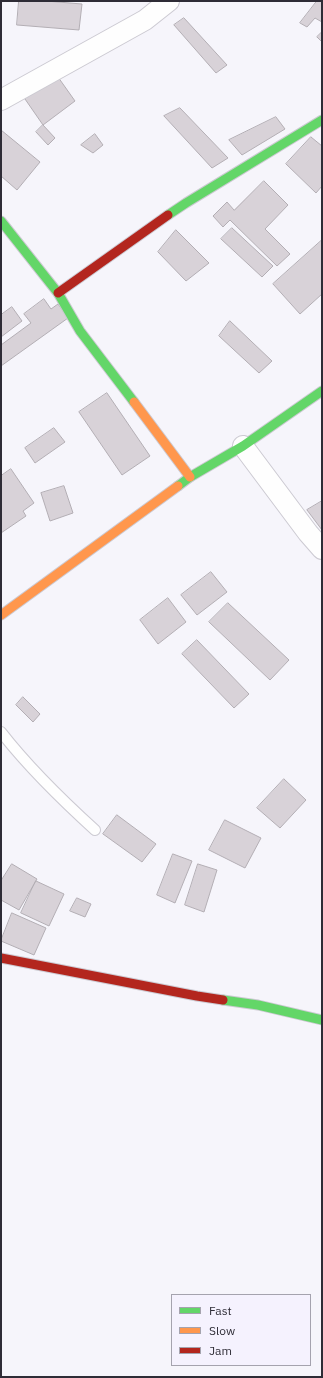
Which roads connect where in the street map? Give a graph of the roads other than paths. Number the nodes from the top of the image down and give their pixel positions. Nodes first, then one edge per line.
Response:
1 (169, 1) edge
2 (1, 100) edge
3 (322, 120) edge
4 (1, 221) edge
5 (58, 293) junction
6 (322, 391) edge
7 (243, 446) junction
8 (190, 477) junction
9 (322, 549) edge
10 (1, 615) edge
11 (1, 732) edge
12 (95, 830) dead end
13 (1, 958) edge
14 (322, 1020) edge

1 - 2 street
3 - 5 street
4 - 5 street
5 - 8 street
6 - 7 street
7 - 8 street
7 - 9 street
8 - 10 street
11 - 12 lane
13 - 14 street

